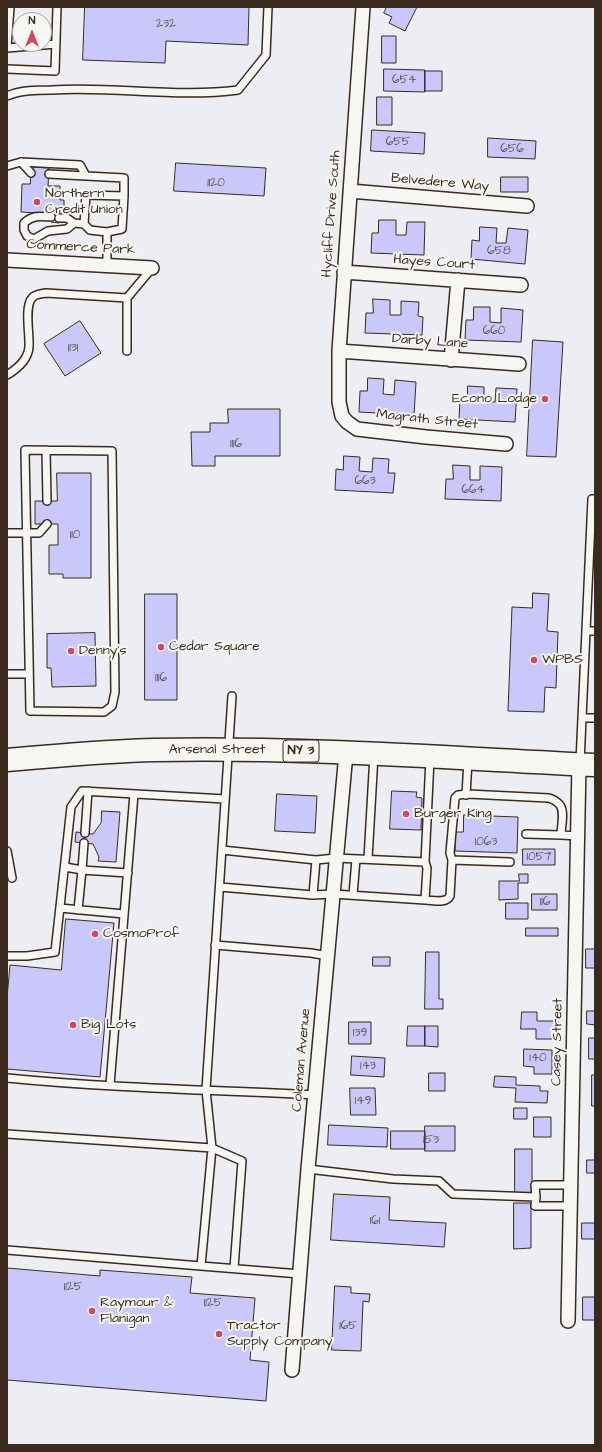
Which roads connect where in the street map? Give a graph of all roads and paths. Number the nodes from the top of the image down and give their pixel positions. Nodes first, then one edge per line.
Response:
1 (10, 7) edge
2 (57, 7) edge
3 (268, 7) edge
4 (363, 7) edge
5 (56, 44) junction
6 (7, 69) edge
7 (7, 96) edge
8 (21, 162) junction
9 (7, 166) edge
10 (30, 173) dead end
11 (49, 174) dead end
12 (86, 176) junction
13 (350, 191) junction
14 (124, 196) junction
15 (527, 206) dead end
16 (51, 217) dead end
17 (59, 218) dead end
18 (74, 223) junction
19 (84, 224) junction
20 (107, 232) junction
21 (7, 260) edge
22 (107, 265) junction
23 (152, 268) joint
24 (344, 272) junction
25 (458, 280) junction
26 (521, 285) dead end
27 (127, 298) junction
28 (127, 351) dead end
29 (339, 351) junction
30 (451, 360) junction
31 (519, 364) dead end
32 (7, 375) edge
33 (347, 422) joint
34 (506, 444) dead end
35 (46, 450) junction
36 (595, 499) edge
37 (47, 501) dead end
38 (47, 524) dead end
39 (593, 531) edge
40 (7, 533) edge
41 (26, 534) junction
42 (586, 631) junction
43 (595, 631) edge
44 (7, 674) edge
45 (29, 674) junction
46 (232, 696) dead end
47 (582, 718) junction
48 (595, 718) edge
49 (228, 750) junction
50 (346, 753) junction
51 (374, 754) junction
52 (430, 757) junction
53 (468, 758) junction
54 (7, 760) edge
55 (587, 764) edge
56 (85, 791) junction
57 (134, 794) junction
58 (466, 795) junction
59 (225, 799) junction
60 (85, 833) dead end
61 (526, 834) dead end
62 (561, 835) junction
63 (578, 836) junction
64 (84, 843) dead end
65 (222, 850) junction
66 (7, 851) edge
67 (336, 858) junction
68 (356, 859) junction
69 (368, 859) junction
70 (316, 860) junction
71 (452, 860) junction
72 (425, 862) junction
73 (510, 862) dead end
74 (64, 867) junction
75 (82, 870) junction
76 (128, 873) junction
77 (12, 878) dead end
78 (220, 887) junction
79 (333, 894) junction
80 (313, 895) junction
81 (353, 895) junction
82 (425, 900) junction
83 (60, 908) junction
84 (78, 910) junction
85 (124, 914) junction
86 (215, 945) junction
87 (7, 956) edge
88 (328, 956) junction
89 (7, 1078) edge
90 (110, 1085) junction
91 (206, 1090) junction
92 (315, 1095) junction
93 (7, 1134) edge
94 (212, 1148) junction
95 (308, 1169) junction
96 (571, 1185) junction
97 (536, 1197) junction
98 (570, 1206) junction
99 (7, 1250) edge
100 (201, 1266) junction
101 (234, 1268) junction
102 (300, 1274) junction
103 (568, 1320) dead end
104 (292, 1370) dead end

1 - 5 lane
2 - 5 lane
3 - 7 lane
4 - 13 street, Hycliff Drive South
5 - 6 lane
8 - 9 lane
8 - 10 lane
8 - 12 lane
11 - 12 lane
12 - 14 lane
13 - 15 street, Belvedere Way
13 - 24 street, Hycliff Drive South
14 - 19 lane
14 - 20 lane
16 - 18 lane
17 - 18 lane
18 - 19 lane
19 - 20 lane
20 - 22 lane
21 - 22 street, Commerce Park
22 - 23 street, Commerce Park
23 - 27 lane
24 - 25 street, Hayes Court
24 - 29 street, Hycliff Drive South
25 - 26 street, Hayes Court
25 - 30 street
27 - 28 lane
27 - 32 lane
29 - 30 street, Darby Lane
29 - 33 street, Hycliff Drive South
30 - 31 street, Darby Lane
33 - 34 street, Magrath Street
35 - 37 lane
35 - 41 lane
35 - 45 lane
36 - 39 lane
38 - 41 lane
39 - 42 lane
40 - 41 lane
41 - 45 lane
42 - 43 lane
42 - 47 lane
44 - 45 lane
46 - 49 lane
47 - 48 lane
47 - 55 lane
49 - 50 highway, Arsenal Street / NY 3
49 - 54 highway, Arsenal Street / NY 3
49 - 59 lane
50 - 51 highway, Arsenal Street / NY 3
50 - 67 street, Coleman Avenue
51 - 52 highway, Arsenal Street / NY 3
51 - 69 lane
52 - 53 highway, Arsenal Street / NY 3
52 - 72 lane
53 - 55 highway, Arsenal Street / NY 3
53 - 58 lane
55 - 63 street, Casey Street
56 - 57 lane
56 - 60 lane
56 - 74 lane
57 - 59 lane
57 - 76 lane
58 - 62 lane
58 - 71 lane
59 - 65 lane
61 - 62 lane
62 - 63 lane
63 - 96 street, Casey Street
64 - 75 lane
65 - 70 lane
65 - 78 lane
66 - 77 lane
67 - 68 lane
67 - 70 lane
67 - 79 street, Coleman Avenue
68 - 69 lane
68 - 81 lane
69 - 72 lane
70 - 80 lane
71 - 73 lane
71 - 82 lane
72 - 82 lane
74 - 75 lane
74 - 83 lane
75 - 76 lane
75 - 84 lane
76 - 85 lane
78 - 80 lane
78 - 86 lane
79 - 80 lane
79 - 81 lane
79 - 88 street, Coleman Avenue
81 - 82 lane
83 - 84 lane
83 - 87 lane
84 - 85 lane
85 - 90 lane
86 - 88 lane
86 - 91 lane
88 - 92 street, Coleman Avenue
89 - 90 lane
90 - 91 lane
91 - 92 lane
91 - 94 lane
92 - 95 street, Coleman Avenue
93 - 94 lane
94 - 100 lane
94 - 101 lane
95 - 97 lane
95 - 102 street, Coleman Avenue
96 - 97 lane
96 - 98 street, Casey Street
97 - 98 lane
98 - 103 street, Casey Street
99 - 100 lane
100 - 101 lane
101 - 102 lane
102 - 104 street, Coleman Avenue

